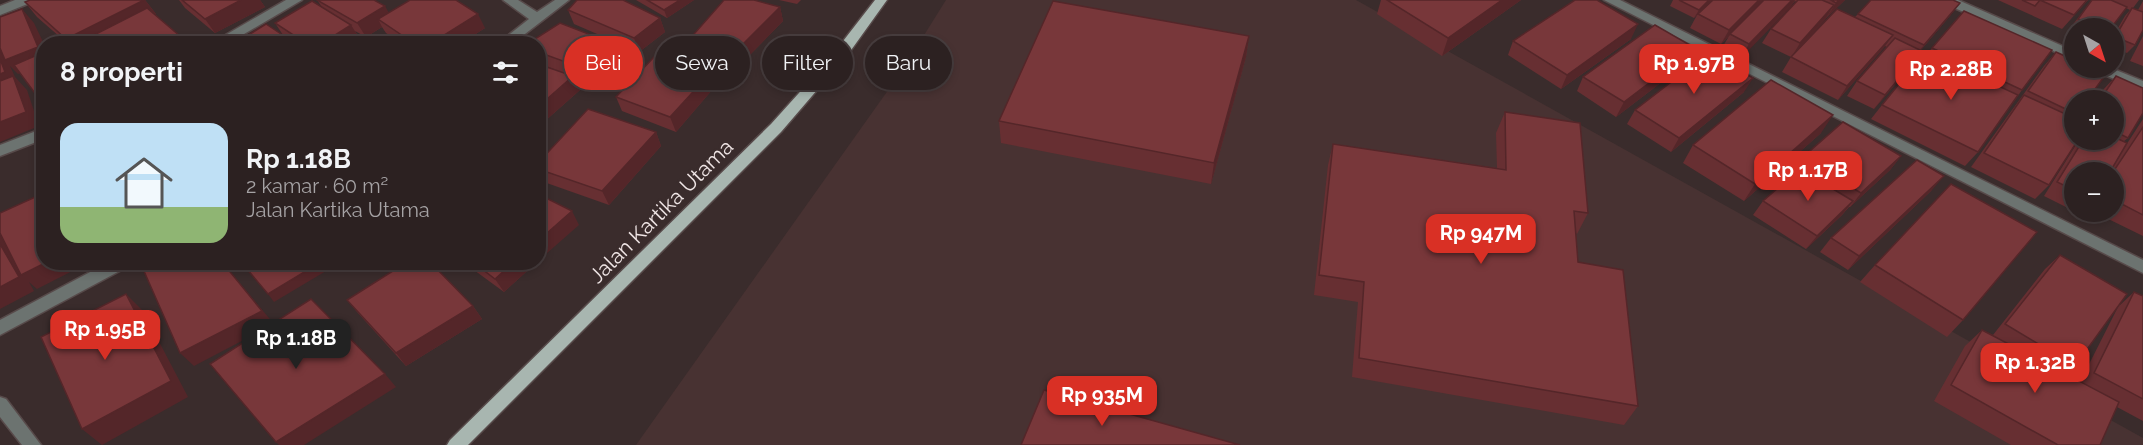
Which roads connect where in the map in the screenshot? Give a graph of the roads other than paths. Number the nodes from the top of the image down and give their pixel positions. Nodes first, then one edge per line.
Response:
1 (26, 0) edge
2 (296, 0) edge
3 (509, 0) edge
4 (563, 0) edge
5 (881, 0) edge
6 (1610, 0) edge
7 (1947, 0) edge
8 (0, 11) edge
9 (537, 18) junction
10 (231, 36) edge
11 (513, 36) edge
12 (2064, 52) edge
13 (2124, 78) edge
14 (2143, 86) edge
15 (36, 136) edge
16 (0, 151) edge
17 (2143, 267) edge
18 (109, 270) edge
19 (0, 328) edge
20 (0, 404) edge
21 (459, 444) edge
22 (32, 445) edge

1 - 8 street
2 - 10 street
3 - 9 street
4 - 9 street
5 - 21 main road, Jalan Kartika Utama
6 - 17 street
7 - 12 street
9 - 11 street
13 - 14 street
15 - 16 street
18 - 19 street
20 - 22 street

